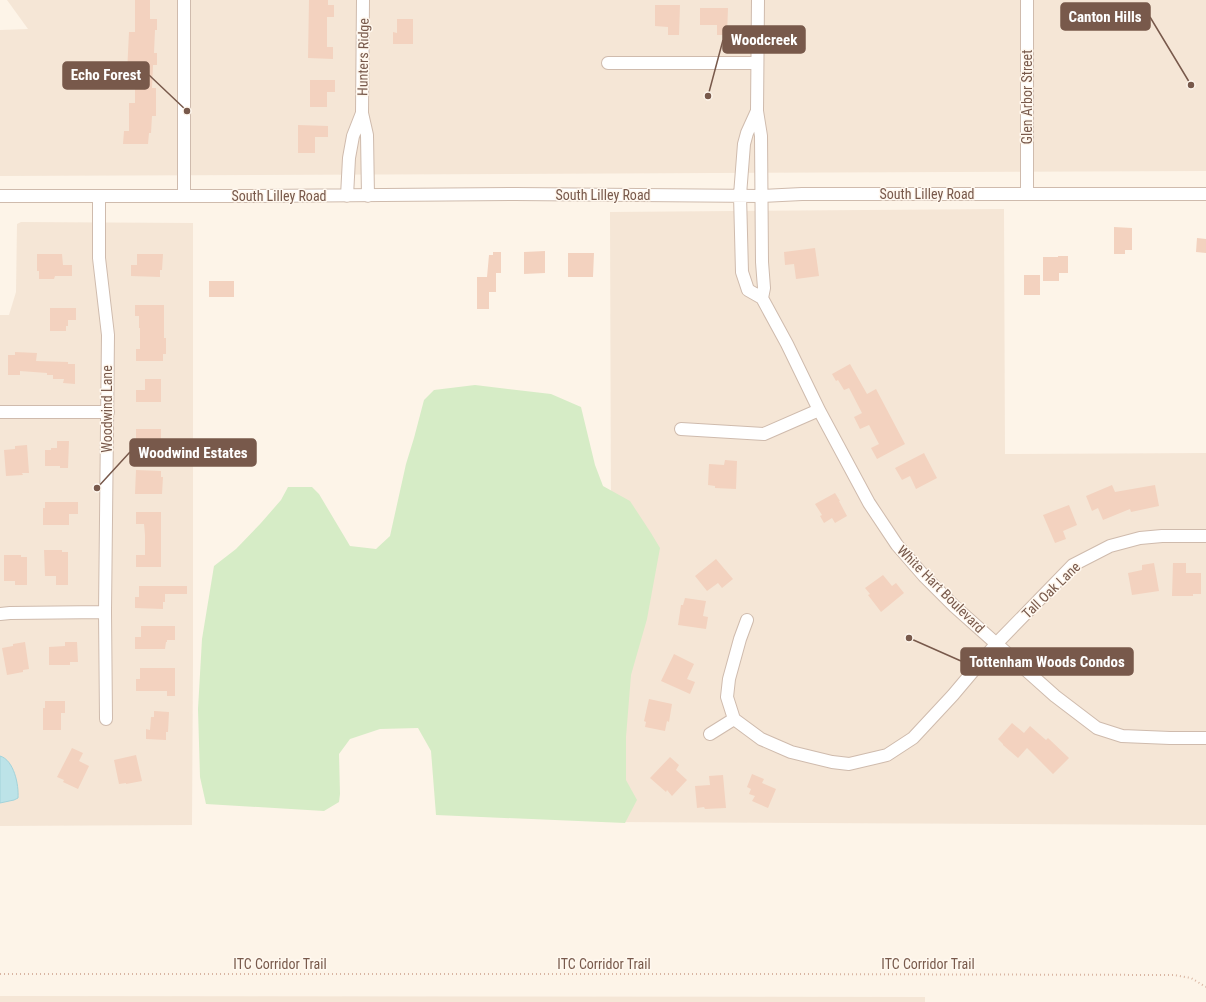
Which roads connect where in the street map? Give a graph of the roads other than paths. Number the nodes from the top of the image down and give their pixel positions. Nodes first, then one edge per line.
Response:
1 (184, 0) edge
2 (363, 0) edge
3 (758, 0) edge
4 (1027, 0) edge
5 (608, 63) dead end
6 (758, 63) junction
7 (757, 111) junction
8 (362, 113) junction
9 (1027, 194) junction
10 (1206, 194) edge
11 (740, 195) junction
12 (0, 196) edge
13 (100, 196) junction
14 (184, 196) junction
15 (347, 196) junction
16 (368, 196) junction
17 (761, 196) junction
18 (762, 298) junction
19 (819, 410) junction
20 (0, 412) edge
21 (108, 412) junction
22 (681, 429) dead end
23 (1206, 536) edge
24 (105, 612) junction
25 (0, 614) edge
26 (747, 620) dead end
27 (996, 644) junction
28 (106, 719) dead end
29 (734, 719) junction
30 (710, 734) dead end
31 (1206, 738) edge

1 - 14 street
2 - 8 street, Hunters Ridge
3 - 6 street
4 - 9 street, Glen Arbor Street
5 - 6 street
6 - 7 street
7 - 11 street, White Hart Boulevard
7 - 17 street
8 - 15 street, Hunters Ridge
8 - 16 street, Hunters Ridge
9 - 10 street, South Lilley Road
9 - 17 street, South Lilley Road
11 - 16 street, South Lilley Road
11 - 17 street, South Lilley Road
11 - 18 street, White Hart Boulevard
12 - 13 street, South Lilley Road
13 - 14 street, South Lilley Road
13 - 21 street, Woodwind Lane
14 - 15 street, South Lilley Road
15 - 16 street, South Lilley Road
17 - 18 street
18 - 19 street, White Hart Boulevard
19 - 22 street
19 - 27 street, White Hart Boulevard
20 - 21 street
21 - 24 street, Woodwind Lane
23 - 27 street, Tall Oak Lane
24 - 25 street
24 - 28 street, Woodwind Lane
26 - 29 street
27 - 29 street, Tall Oak Lane
27 - 31 street, White Hart Boulevard
29 - 30 street

